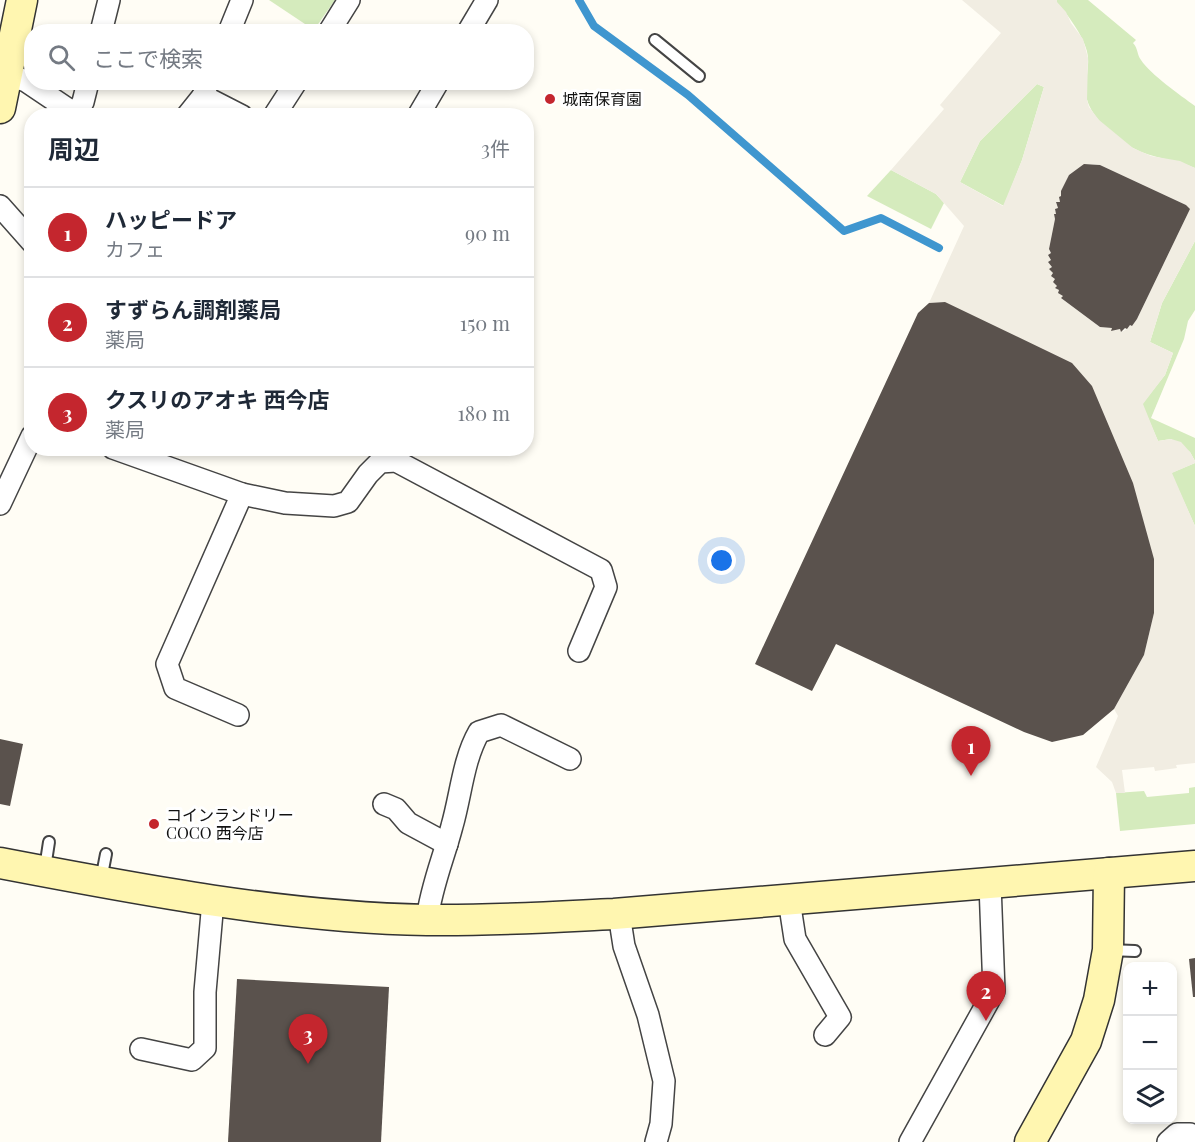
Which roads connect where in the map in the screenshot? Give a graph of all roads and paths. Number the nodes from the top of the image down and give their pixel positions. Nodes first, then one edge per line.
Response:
1 (22, 0) edge
2 (109, 0) edge
3 (242, 0) edge
4 (349, 0) edge
5 (487, 0) edge
6 (103, 24) edge
7 (232, 24) edge
8 (334, 24) edge
9 (473, 24) edge
10 (655, 40) dead end
11 (3, 73) edge
12 (699, 76) dead end
13 (24, 80) edge
14 (40, 90) edge
15 (86, 90) edge
16 (205, 90) edge
17 (207, 90) edge
18 (291, 90) edge
19 (433, 90) edge
20 (0, 108) edge
21 (66, 108) edge
22 (80, 108) edge
23 (193, 108) edge
24 (231, 108) edge
25 (279, 108) edge
26 (423, 108) edge
27 (0, 206) edge
28 (24, 233) edge
29 (24, 453) edge
30 (135, 456) edge
31 (242, 494) junction
32 (0, 504) edge
33 (579, 651) dead end
34 (238, 715) dead end
35 (570, 759) dead end
36 (384, 804) dead end
37 (49, 842) dead end
38 (447, 844) junction
39 (0, 863) edge
40 (1195, 866) edge
41 (44, 872) junction
42 (1109, 873) junction
43 (990, 884) junction
44 (789, 900) junction
45 (213, 901) junction
46 (619, 914) junction
47 (427, 920) junction
48 (825, 1035) dead end
49 (141, 1049) dead end
50 (1037, 1139) edge
51 (1195, 1140) edge
52 (656, 1142) edge
53 (910, 1142) edge
54 (1168, 1142) edge

1 - 11 street
2 - 6 street
3 - 7 street
4 - 8 street
5 - 9 street
10 - 12 lane
11 - 13 street
11 - 20 street
14 - 21 street
15 - 22 street
16 - 23 street
17 - 24 street
18 - 25 street
19 - 26 street
27 - 28 street
29 - 32 street
30 - 31 street
31 - 33 street
31 - 34 street
35 - 38 street
36 - 38 street
37 - 41 lane
38 - 47 street
39 - 41 street
40 - 42 street
41 - 45 street
42 - 43 street
42 - 50 street
43 - 44 street
43 - 53 street
44 - 46 street
44 - 48 street
45 - 47 street
45 - 49 street
46 - 47 street
46 - 52 street
51 - 54 street

